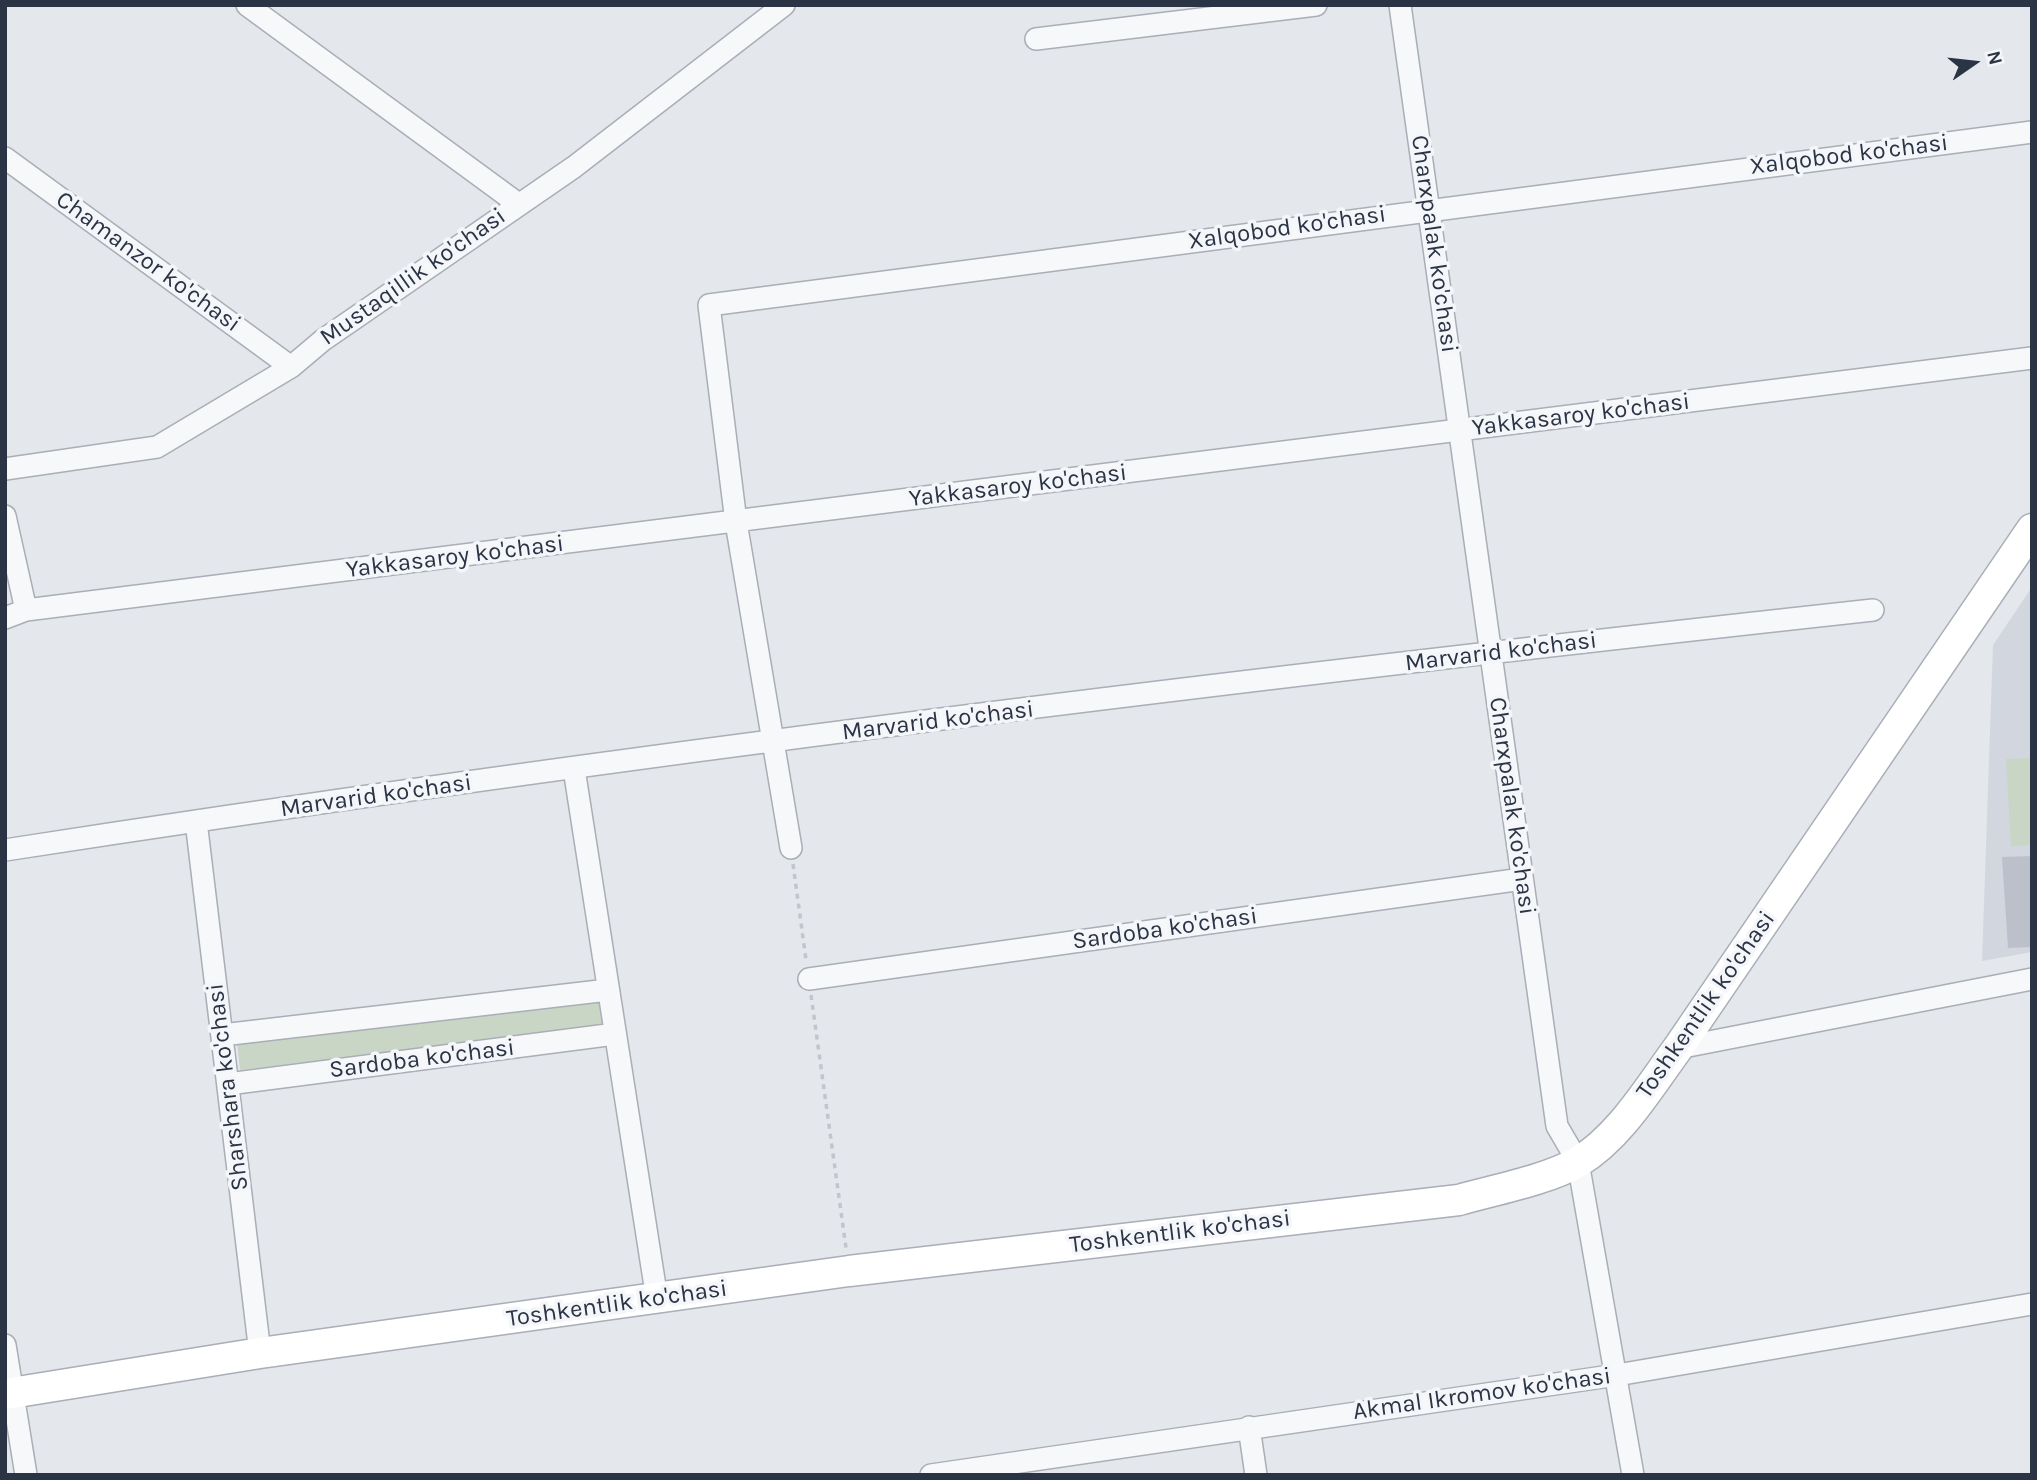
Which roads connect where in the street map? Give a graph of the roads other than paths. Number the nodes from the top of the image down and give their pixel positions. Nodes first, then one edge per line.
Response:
1 (247, 5) edge
2 (785, 5) edge
3 (1316, 5) edge
4 (1400, 5) edge
5 (1036, 39) dead end
6 (2032, 132) edge
7 (5, 158) edge
8 (517, 203) junction
9 (1429, 210) junction
10 (2032, 358) edge
11 (291, 367) junction
12 (1461, 430) junction
13 (5, 469) edge
14 (5, 516) edge
15 (737, 522) junction
16 (2032, 530) edge
17 (26, 610) junction
18 (1873, 610) dead end
19 (5, 618) edge
20 (1490, 652) junction
21 (774, 742) junction
22 (574, 769) junction
23 (196, 821) junction
24 (791, 848) road end
25 (5, 850) edge
26 (1522, 879) junction
27 (2032, 978) edge
28 (809, 979) road end
29 (608, 990) junction
30 (615, 1034) junction
31 (222, 1035) junction
32 (1678, 1048) junction
33 (228, 1084) junction
34 (1578, 1162) junction
35 (657, 1299) junction
36 (2032, 1304) edge
37 (5, 1345) edge
38 (260, 1353) junction
39 (1618, 1375) junction
40 (8, 1394) edge
41 (1250, 1427) junction
42 (26, 1475) edge
43 (931, 1475) edge
44 (1256, 1475) edge
45 (1633, 1475) edge

1 - 8 street
2 - 8 street, Mustaqillik ko'chasi
3 - 5 street
4 - 9 street, Charxpalak ko'chasi
6 - 9 street, Xalqobod ko'chasi
7 - 11 street, Chamanzor ko'chasi
8 - 11 street, Mustaqillik ko'chasi
9 - 12 street, Charxpalak ko'chasi
9 - 15 street, Xalqobod ko'chasi
10 - 12 street, Yakkasaroy ko'chasi
11 - 13 street, Mustaqillik ko'chasi
12 - 15 street, Yakkasaroy ko'chasi
12 - 20 street, Charxpalak ko'chasi
14 - 17 street
15 - 17 street, Yakkasaroy ko'chasi
15 - 21 street
16 - 32 main road, Toshkentlik ko'chasi
17 - 19 street, Yakkasaroy ko'chasi
18 - 20 street, Marvarid ko'chasi
20 - 21 street, Marvarid ko'chasi
20 - 26 street, Charxpalak ko'chasi
21 - 22 street, Marvarid ko'chasi
21 - 24 street
22 - 23 street, Marvarid ko'chasi
22 - 29 street
23 - 25 street, Marvarid ko'chasi
23 - 31 street, Sharshara ko'chasi
26 - 28 street, Sardoba ko'chasi
26 - 34 street, Charxpalak ko'chasi
27 - 32 street
29 - 30 street
29 - 31 street, Sardoba ko'chasi
30 - 33 street, Sardoba ko'chasi
30 - 35 street
31 - 33 street, Sharshara ko'chasi
32 - 34 main road, Toshkentlik ko'chasi
33 - 38 street, Sharshara ko'chasi
34 - 35 main road, Toshkentlik ko'chasi
34 - 39 street, Charxpalak ko'chasi
35 - 38 main road, Toshkentlik ko'chasi
36 - 39 street, Akmal Ikromov ko'chasi
37 - 40 street
38 - 40 main road, Toshkentlik ko'chasi
39 - 41 street, Akmal Ikromov ko'chasi
39 - 45 street, Charxpalak ko'chasi
40 - 42 street
41 - 43 street, Akmal Ikromov ko'chasi
41 - 44 street

